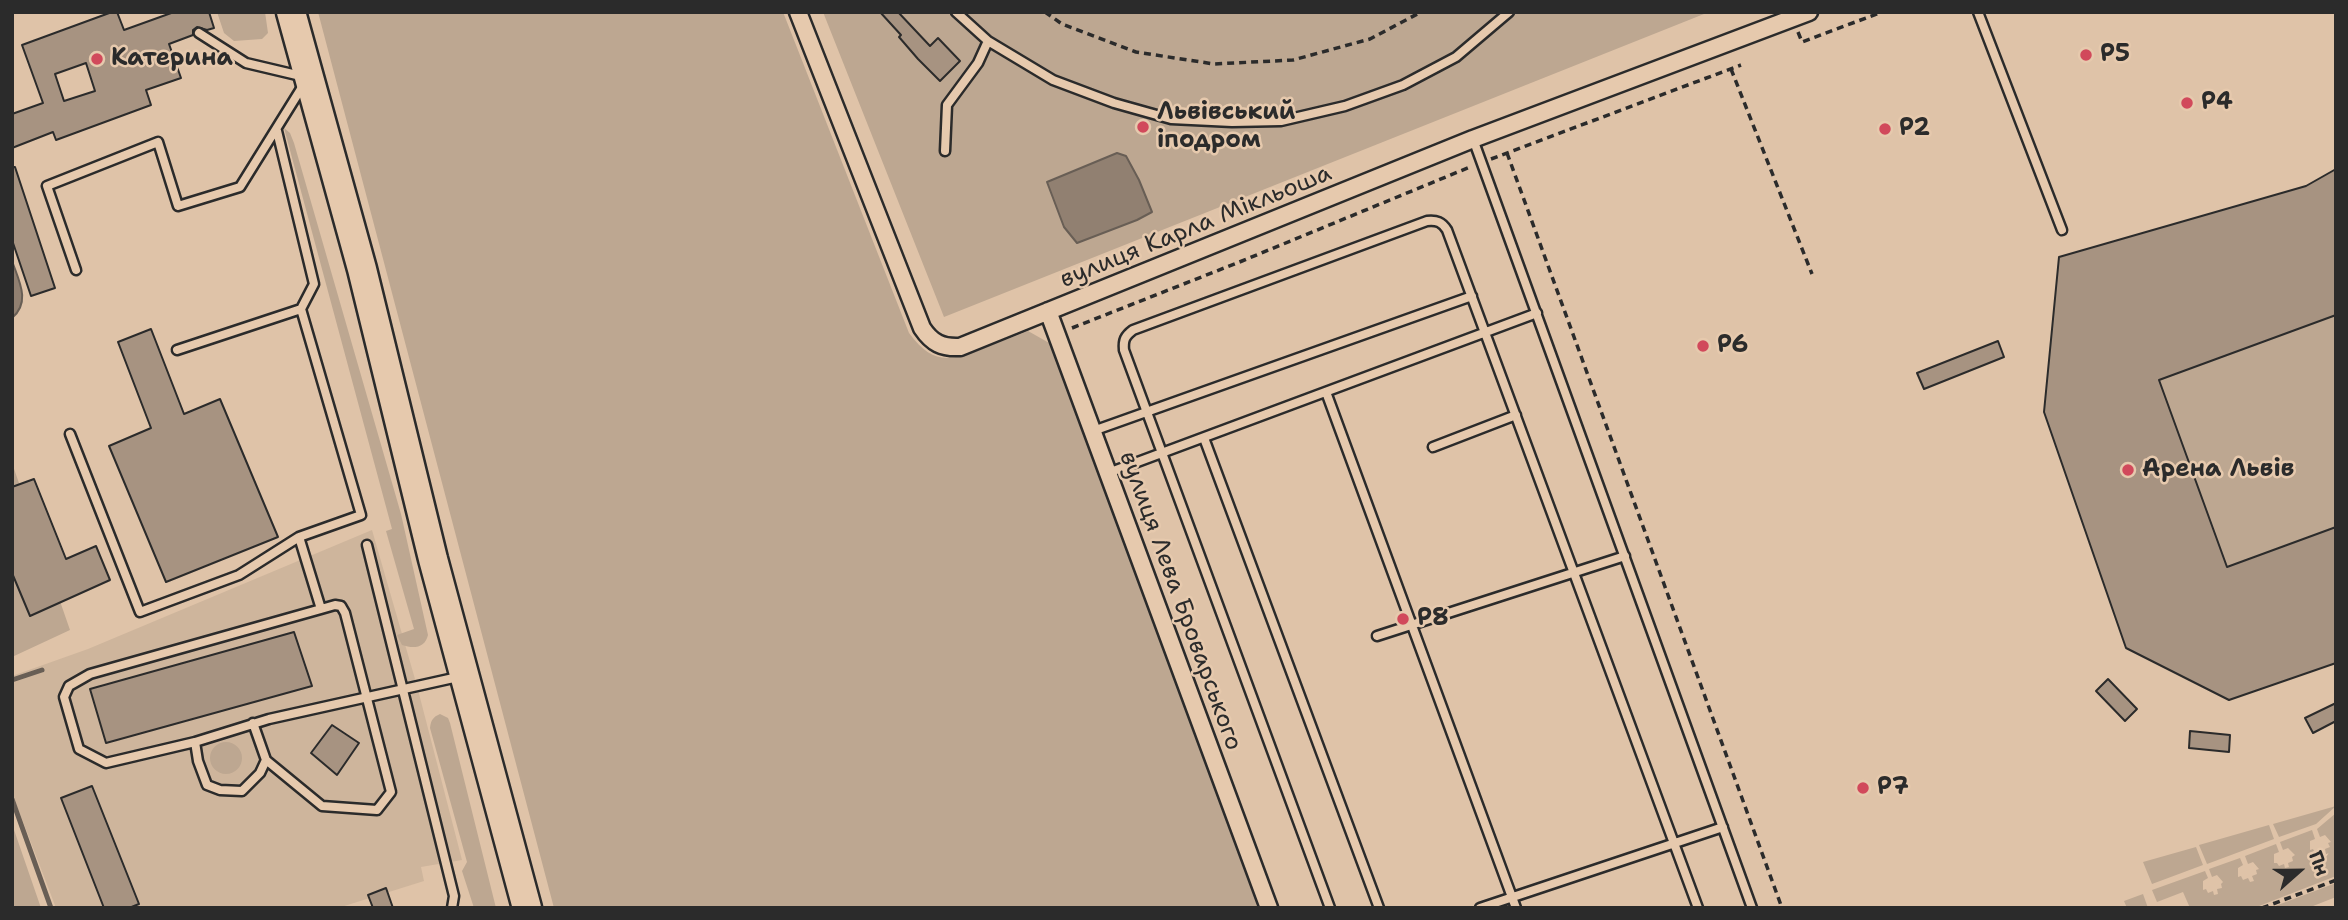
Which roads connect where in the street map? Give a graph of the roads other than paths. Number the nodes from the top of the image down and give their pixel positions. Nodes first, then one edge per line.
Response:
1 (291, 12) edge
2 (798, 12) edge
3 (956, 12) edge
4 (1509, 12) edge
5 (1809, 12) edge
6 (1978, 12) edge
7 (199, 33) dead end
8 (988, 41) junction
9 (307, 78) junction
10 (277, 131) junction
11 (1473, 139) junction
12 (945, 151) dead end
13 (2062, 230) dead end
14 (76, 270) dead end
15 (1472, 296) junction
16 (301, 309) junction
17 (1048, 311) junction
18 (1537, 313) junction
19 (1485, 332) junction
20 (177, 350) dead end
21 (1326, 392) junction
22 (1147, 412) junction
23 (1516, 415) junction
24 (1093, 431) junction
25 (71, 434) dead end
26 (1204, 438) junction
27 (1433, 447) dead end
28 (1162, 453) junction
29 (1108, 473) junction
30 (299, 537) junction
31 (367, 545) dead end
32 (1625, 556) junction
33 (1574, 573) junction
34 (321, 608) junction
35 (1412, 625) junction
36 (1377, 636) dead end
37 (465, 675) junction
38 (403, 689) junction
39 (368, 697) junction
40 (253, 723) junction
41 (195, 742) junction
42 (266, 760) junction
43 (1723, 827) junction
44 (1674, 843) junction
45 (1512, 897) junction
46 (452, 908) edge
47 (527, 908) edge
48 (1269, 908) edge
49 (1330, 908) edge
50 (1379, 908) edge
51 (1480, 908) edge
52 (1516, 908) edge
53 (1698, 908) edge
54 (1752, 908) edge

1 - 9 highway
2 - 17 street, вулиця Карла Мікльоша
3 - 8 lane
4 - 8 lane
5 - 11 street, вулиця Карла Мікльоша
6 - 13 lane
7 - 9 lane
8 - 12 lane
9 - 10 lane
9 - 37 highway
10 - 14 lane
10 - 16 lane
11 - 17 street, вулиця Карла Мікльоша
11 - 18 lane
15 - 19 lane
15 - 22 lane
15 - 22 lane
16 - 20 lane
16 - 30 lane
17 - 24 street, вулиця Лева Броварського
18 - 19 lane
18 - 32 lane
19 - 21 lane
19 - 23 lane
21 - 26 lane
21 - 35 lane
22 - 24 lane
22 - 28 lane
23 - 27 lane
23 - 33 lane
24 - 29 street, вулиця Лева Броварського
25 - 30 lane
26 - 28 lane
26 - 50 lane
28 - 29 lane
28 - 49 lane
29 - 48 street, вулиця Лева Броварського
30 - 34 lane
31 - 38 lane
32 - 33 lane
32 - 43 lane
33 - 35 lane
33 - 44 lane
34 - 39 lane
34 - 41 lane
35 - 36 lane
35 - 45 lane
37 - 38 lane
37 - 47 highway
38 - 39 lane
38 - 46 lane
39 - 40 lane
39 - 42 lane
40 - 41 lane
40 - 42 lane
41 - 42 lane
43 - 44 lane
43 - 54 lane
44 - 45 lane
44 - 53 lane
45 - 51 lane
45 - 52 lane

